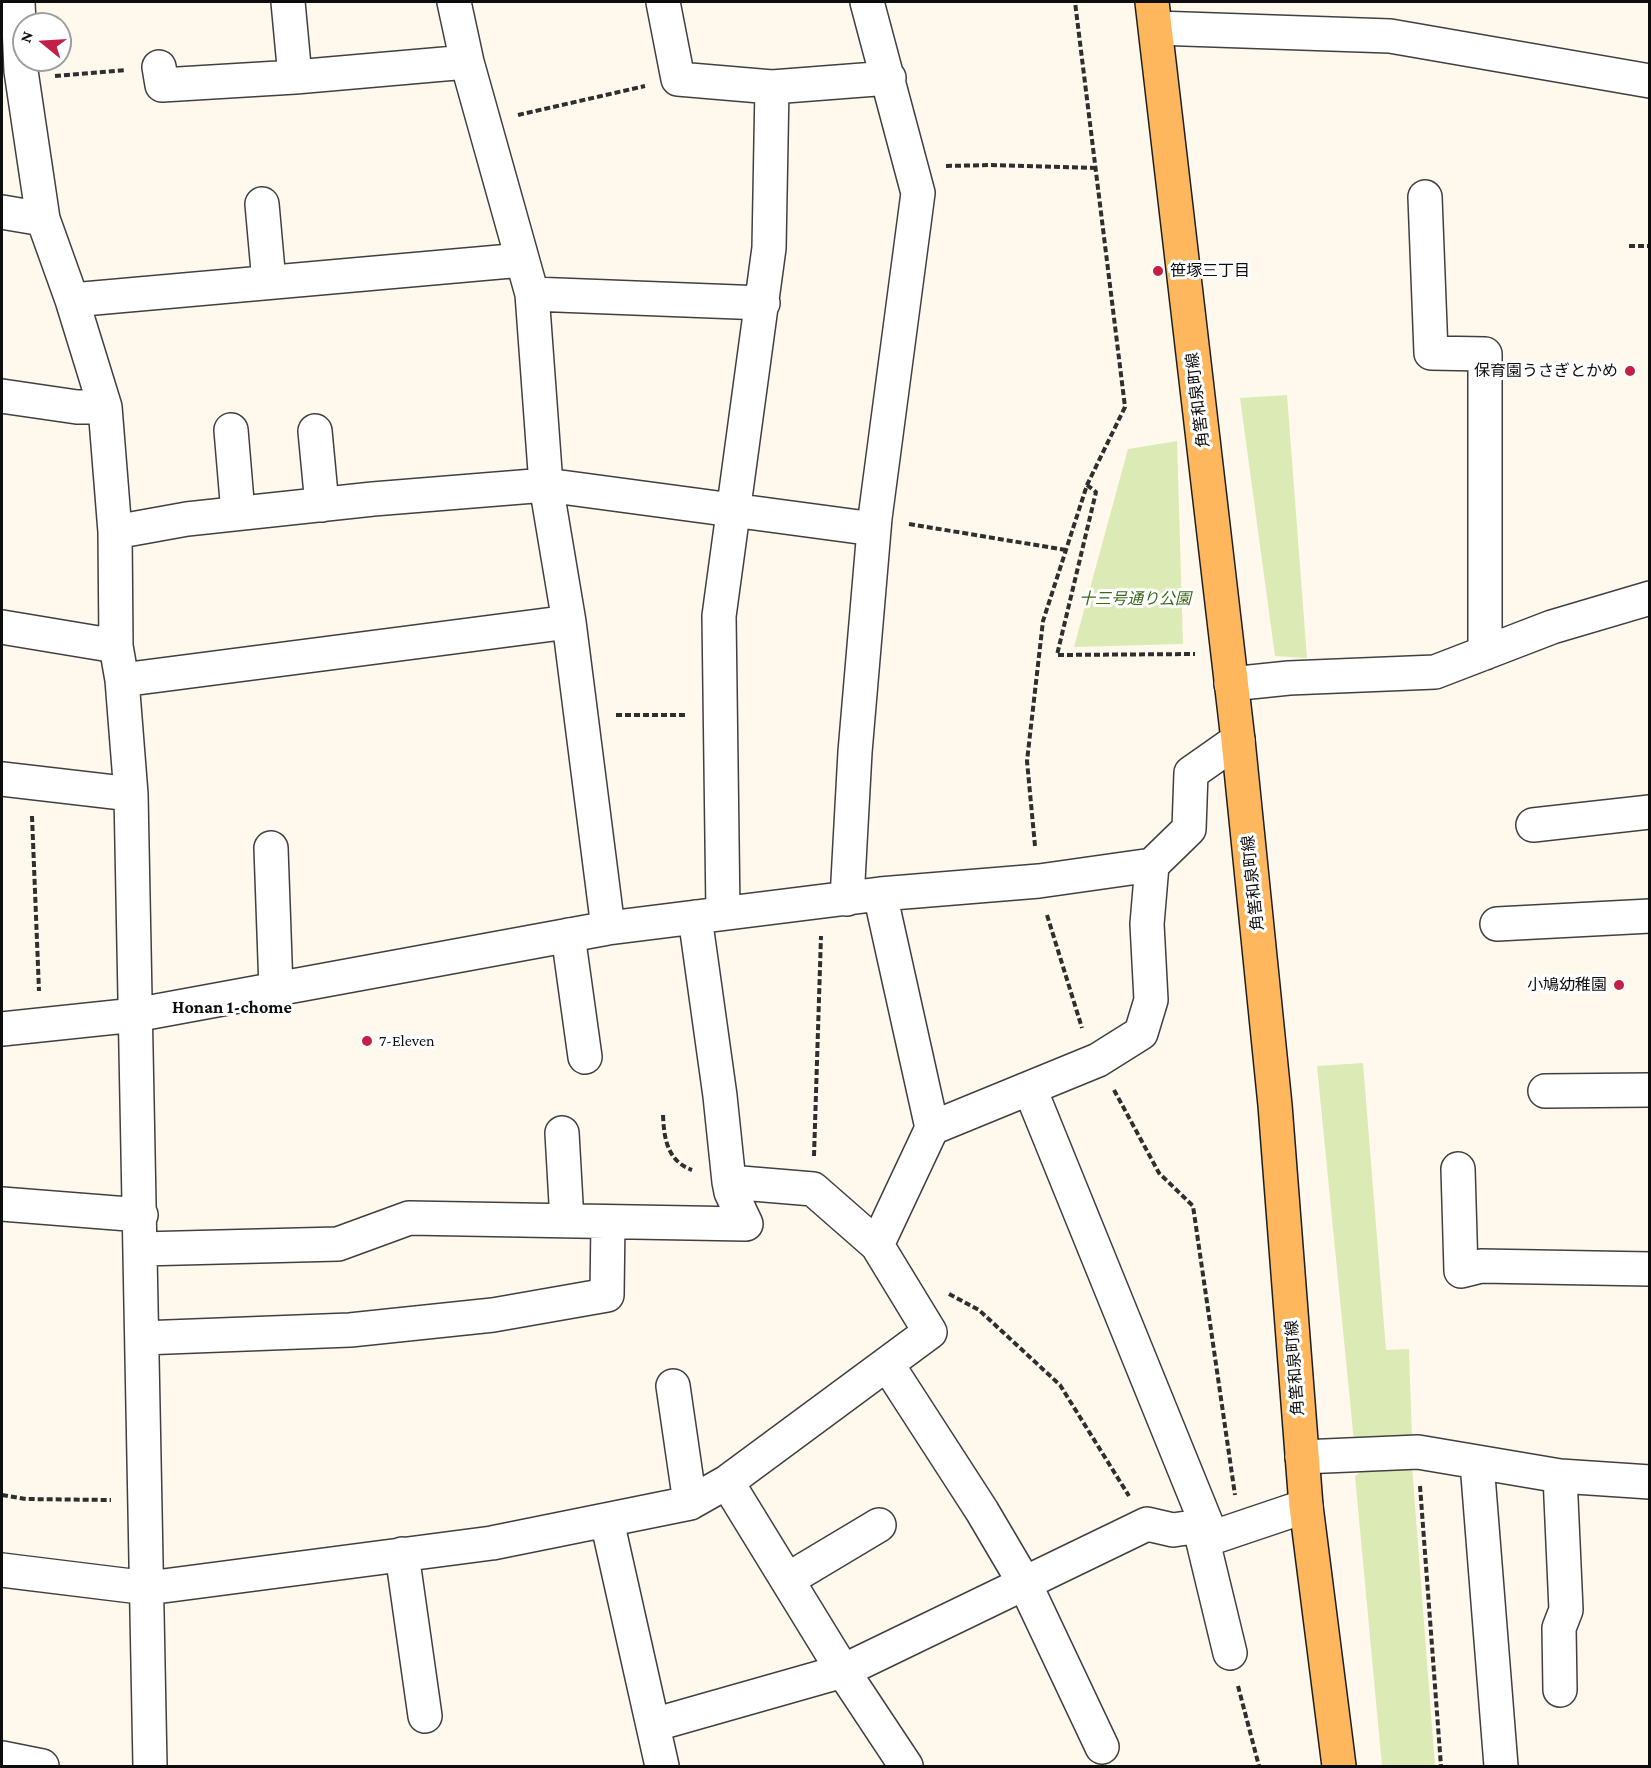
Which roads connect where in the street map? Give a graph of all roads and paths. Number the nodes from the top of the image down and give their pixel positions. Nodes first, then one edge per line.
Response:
1 (18, 2) edge
2 (288, 2) edge
3 (454, 2) edge
4 (663, 2) edge
5 (867, 2) edge
6 (1075, 2) edge
7 (1154, 15) edge
8 (467, 62) junction
9 (159, 67) joint
10 (15, 73) edge
11 (295, 77) junction
12 (889, 78) junction
13 (678, 79) junction
14 (1650, 81) edge
15 (772, 87) junction
16 (484, 123) junction
17 (911, 167) junction
18 (1095, 168) junction
19 (1425, 197) dead end
20 (262, 204) dead end
21 (2, 212) edge
22 (44, 219) junction
23 (1629, 246) dead end
24 (1650, 246) edge
25 (522, 260) junction
26 (269, 282) junction
27 (532, 294) junction
28 (72, 300) junction
29 (762, 303) junction
30 (2, 396) edge
31 (105, 407) junction
32 (231, 430) dead end
33 (315, 431) dead end
34 (546, 485) junction
35 (322, 505) junction
36 (735, 511) junction
37 (238, 513) junction
38 (875, 523) junction
39 (115, 532) junction
40 (1066, 550) dead end
41 (1650, 598) edge
42 (569, 622) junction
43 (2, 627) edge
44 (116, 646) junction
45 (1485, 652) junction
46 (1200, 654) dead end
47 (122, 680) junction
48 (1231, 684) junction
49 (722, 713) junction
50 (580, 715) junction
51 (1238, 740) junction
52 (16, 781) edge
53 (131, 794) junction
54 (1650, 812) edge
55 (1533, 825) dead end
56 (271, 849) dead end
57 (1152, 865) junction
58 (880, 894) junction
59 (836, 901) junction
60 (709, 915) junction
61 (1650, 916) edge
62 (1497, 924) dead end
63 (608, 928) junction
64 (568, 935) junction
65 (276, 989) junction
66 (135, 1015) junction
67 (41, 1025) junction
68 (2, 1029) edge
69 (585, 1057) dead end
70 (1030, 1089) junction
71 (1650, 1090) edge
72 (1545, 1092) dead end
73 (663, 1115) dead end
74 (932, 1128) junction
75 (562, 1133) dead end
76 (1458, 1169) dead end
77 (729, 1182) junction
78 (813, 1189) junction
79 (2, 1204) edge
80 (141, 1215) junction
81 (567, 1221) junction
82 (608, 1222) junction
83 (877, 1245) junction
84 (141, 1249) junction
85 (1650, 1269) edge
86 (941, 1289) dead end
87 (142, 1338) junction
88 (887, 1364) junction
89 (673, 1386) dead end
90 (1418, 1452) junction
91 (1302, 1457) junction
92 (1477, 1464) junction
93 (1560, 1476) junction
94 (727, 1482) junction
95 (1650, 1482) edge
96 (2, 1495) edge
97 (145, 1500) junction
98 (690, 1503) junction
99 (1306, 1506) junction
100 (607, 1521) junction
101 (1147, 1524) junction
102 (879, 1525) dead end
103 (1204, 1525) junction
104 (402, 1554) junction
105 (2, 1570) edge
106 (787, 1580) junction
107 (1025, 1584) junction
108 (148, 1588) junction
109 (1230, 1653) joint
110 (843, 1671) junction
111 (1560, 1690) dead end
112 (424, 1716) dead end
113 (653, 1725) junction
114 (1102, 1747) dead end
115 (2, 1758) edge
116 (42, 1767) edge
117 (150, 1767) edge
118 (663, 1767) edge
119 (906, 1767) edge
120 (1259, 1767) edge
121 (1340, 1767) edge
122 (1441, 1767) edge
123 (1502, 1767) edge

1 - 10 street
2 - 11 street
3 - 8 street
4 - 13 street
5 - 12 street
6 - 18 path
7 - 14 street
7 - 48 main road, 角筈和泉町線
8 - 11 street
8 - 16 street
9 - 10 path
9 - 11 street
10 - 22 street
12 - 15 street
12 - 17 street
13 - 15 street
13 - 16 path
15 - 29 street
16 - 25 street
17 - 18 path
17 - 38 street
18 - 46 path
19 - 45 street
20 - 26 street
21 - 22 street
22 - 28 street
23 - 24 path
25 - 26 street
25 - 27 street
26 - 28 street
27 - 29 street
27 - 34 street
28 - 31 street
29 - 36 street
30 - 31 street
31 - 39 street
32 - 37 street
33 - 35 street
34 - 35 street
34 - 36 street
34 - 42 street
35 - 37 street
36 - 38 street
36 - 49 street
37 - 39 street
38 - 40 path
38 - 59 street
39 - 44 street
41 - 45 street
42 - 47 street
42 - 50 street
43 - 44 street
44 - 47 street
45 - 48 street
47 - 53 street
48 - 51 main road, 角筈和泉町線
49 - 50 path
49 - 60 street
50 - 63 street
51 - 57 street
51 - 91 main road, 角筈和泉町線
52 - 53 street
52 - 67 path
53 - 66 street
54 - 55 street
56 - 65 street
57 - 58 street
57 - 70 street
58 - 59 street
58 - 74 street
59 - 60 street
59 - 78 path
60 - 63 street
60 - 77 street
61 - 62 street
63 - 64 street
64 - 65 street
64 - 69 street
65 - 66 street
66 - 67 street
66 - 80 street
67 - 68 street
70 - 74 street
70 - 103 street
71 - 72 street
73 - 77 path
74 - 83 street
75 - 81 street
76 - 85 street
77 - 78 street
77 - 82 street
78 - 83 street
79 - 80 street
80 - 84 street
81 - 82 street
81 - 84 street
82 - 87 street
83 - 88 street
84 - 87 street
86 - 101 path
87 - 97 street
88 - 94 street
88 - 107 street
89 - 98 street
90 - 91 street
90 - 92 street
90 - 122 path
91 - 99 main road, 角筈和泉町線
92 - 93 street
92 - 123 street
93 - 95 street
93 - 111 street
94 - 98 street
94 - 106 street
96 - 97 path
97 - 108 street
98 - 100 street
99 - 103 street
99 - 121 main road, 角筈和泉町線
100 - 104 street
100 - 113 street
101 - 103 street
101 - 107 street
102 - 106 street
103 - 109 street
104 - 108 street
104 - 112 street
105 - 108 street
106 - 110 street
107 - 110 street
107 - 114 street
108 - 117 street
109 - 120 path
110 - 113 street
110 - 119 street
113 - 118 street
115 - 116 street

